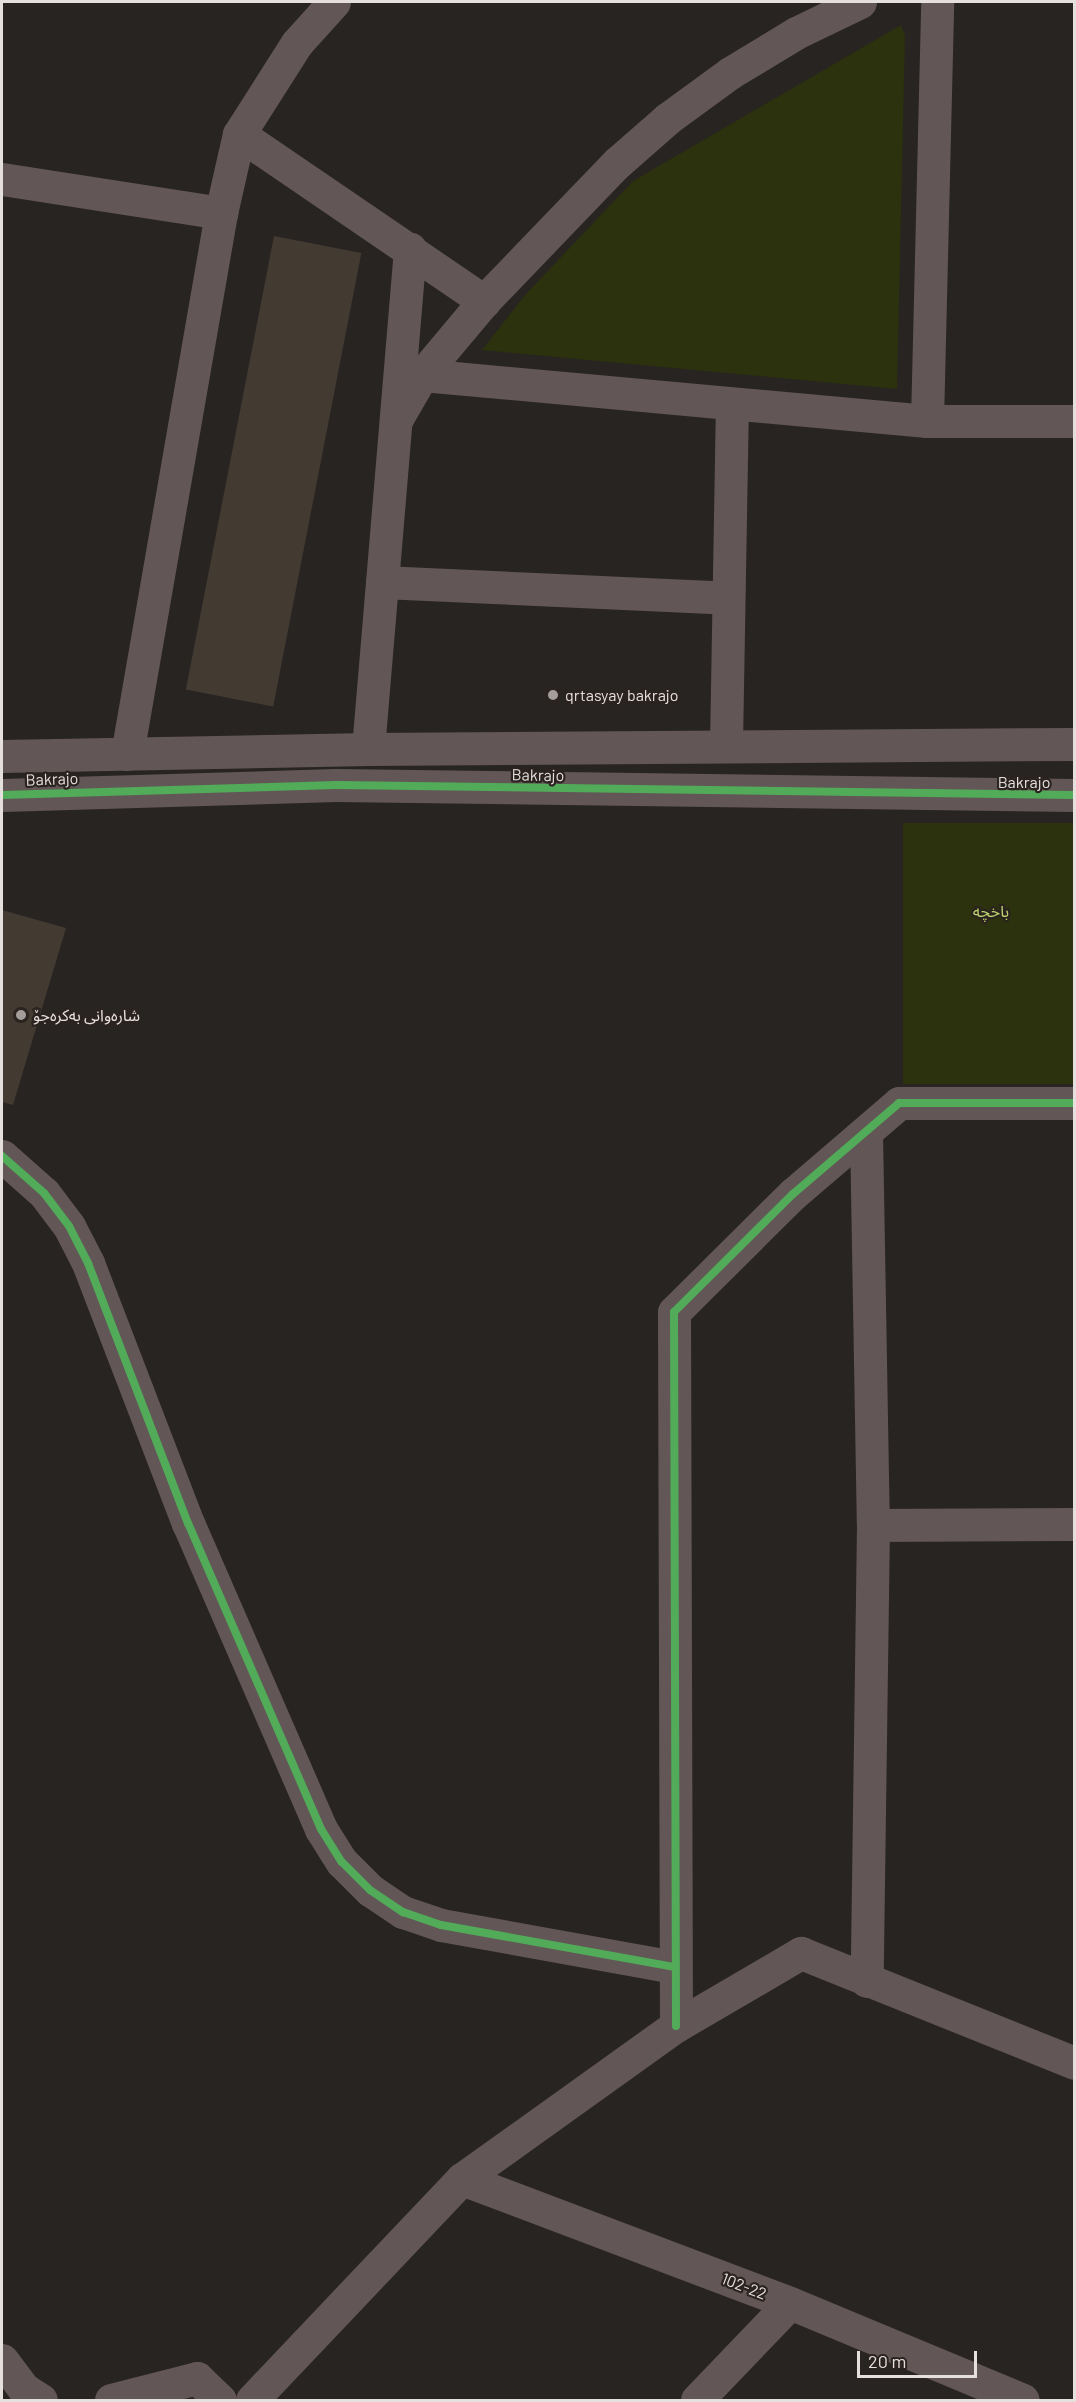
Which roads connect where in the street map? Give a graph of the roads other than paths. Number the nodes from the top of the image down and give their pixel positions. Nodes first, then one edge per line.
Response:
1 (334, 2) edge
2 (860, 2) edge
3 (937, 2) edge
4 (239, 134) junction
5 (2, 179) edge
6 (221, 213) junction
7 (410, 249) junction
8 (484, 301) junction
9 (422, 375) junction
10 (732, 404) junction
11 (396, 420) junction
12 (927, 421) junction
13 (1074, 421) edge
14 (382, 582) junction
15 (728, 598) junction
16 (1074, 744) edge
17 (726, 745) junction
18 (368, 748) junction
19 (127, 754) junction
20 (2, 756) edge
21 (2, 795) edge
22 (1074, 795) edge
23 (1074, 1103) edge
24 (866, 1132) junction
25 (2, 1155) edge
26 (1074, 1524) edge
27 (873, 1526) junction
28 (675, 1967) junction
29 (867, 1981) junction
30 (676, 2026) junction
31 (1074, 2063) edge
32 (462, 2179) junction
33 (790, 2303) junction
34 (2, 2360) edge
35 (41, 2400) edge
36 (111, 2400) edge
37 (220, 2400) edge
38 (252, 2400) edge
39 (697, 2400) edge
40 (1023, 2400) edge

1 - 4 street
2 - 8 street
3 - 12 street
4 - 6 street
4 - 7 street
5 - 6 street
6 - 19 street
7 - 8 street
7 - 11 street
8 - 9 street
9 - 10 street
9 - 11 street
10 - 12 street
10 - 15 street
11 - 14 street
12 - 13 street
14 - 15 street
14 - 18 street
15 - 17 street
16 - 17 street, Bakrajo
17 - 18 street, Bakrajo
18 - 19 street, Bakrajo
19 - 20 street, Bakrajo
21 - 22 street, Bakrajo
23 - 24 street
24 - 27 street
24 - 28 street
25 - 28 street
26 - 27 street
27 - 29 street
28 - 30 street
29 - 30 street
29 - 31 street
30 - 32 street
32 - 33 street, 102-22
32 - 38 street
33 - 39 street
33 - 40 street, 102-22
34 - 35 street
36 - 37 street

